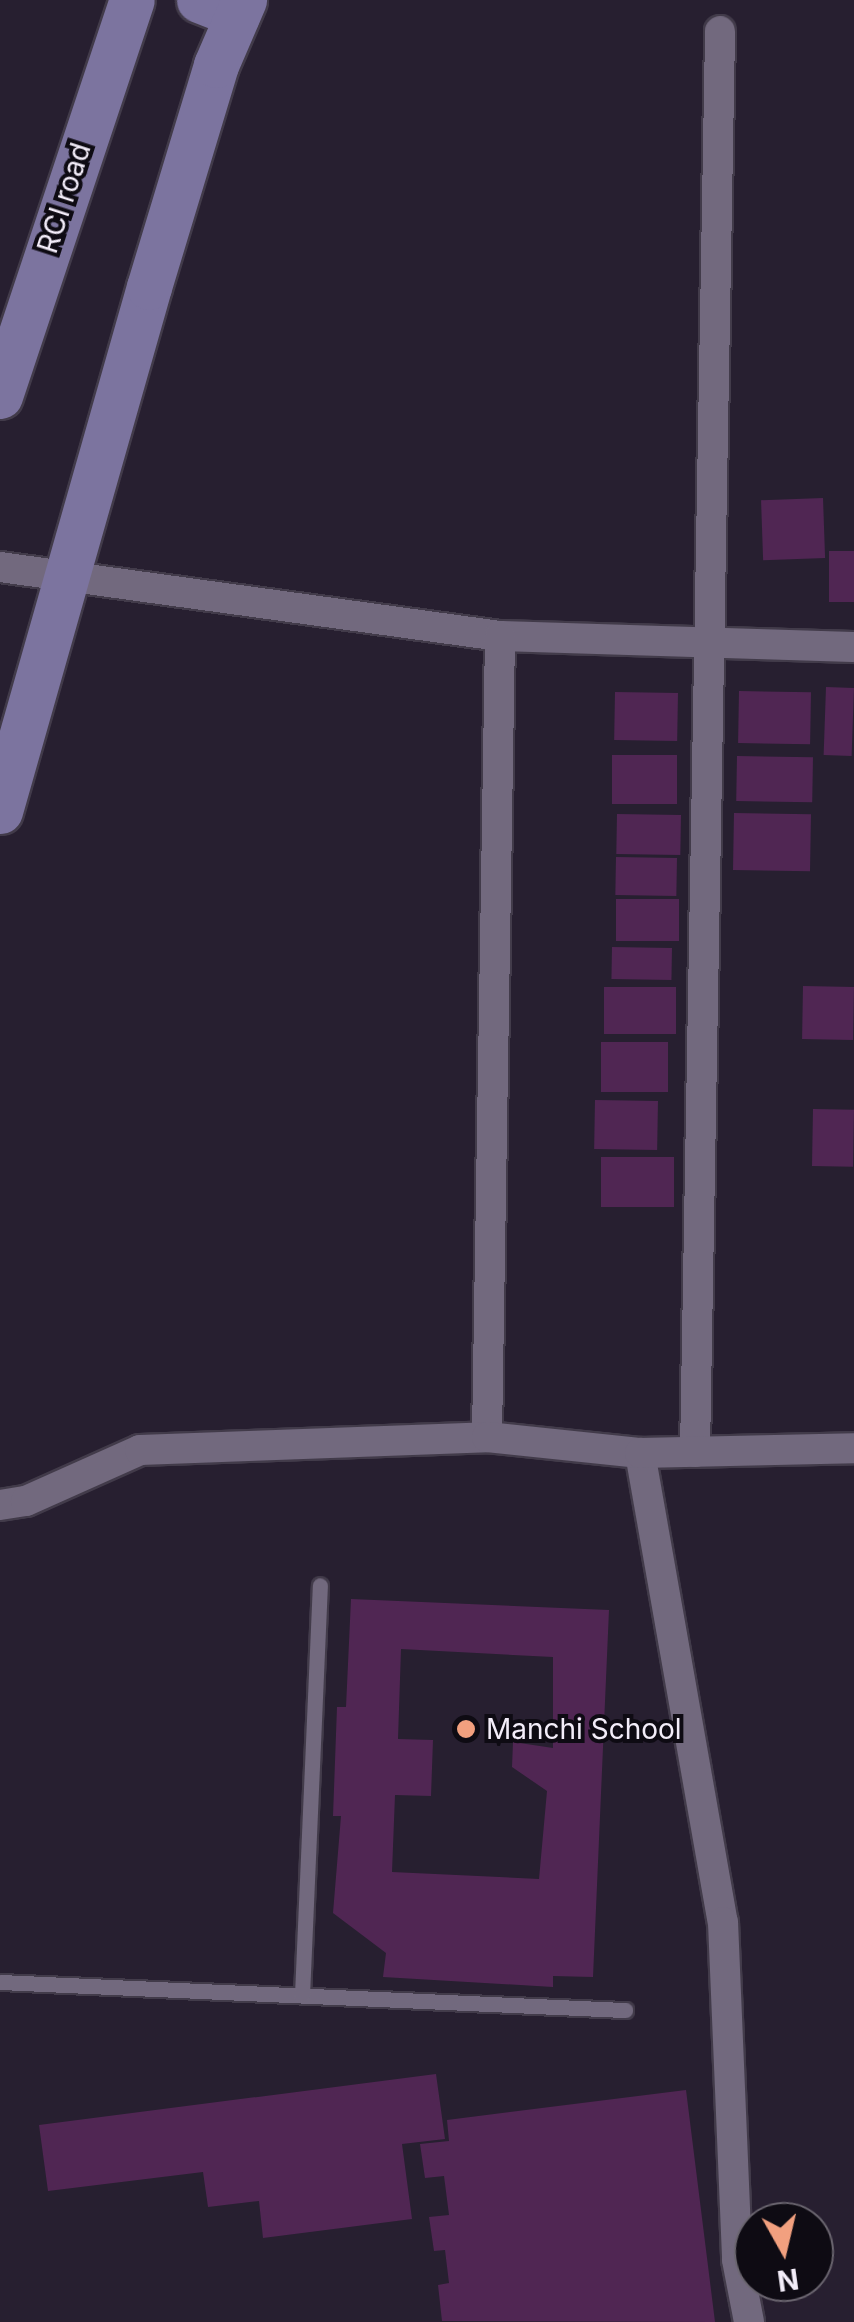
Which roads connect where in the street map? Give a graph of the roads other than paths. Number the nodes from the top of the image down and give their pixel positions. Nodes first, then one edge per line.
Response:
1 (132, 0) edge
2 (227, 5) edge
3 (720, 31) dead end
4 (0, 396) edge
5 (0, 567) edge
6 (64, 576) junction
7 (500, 636) junction
8 (705, 642) junction
9 (854, 647) edge
10 (0, 811) edge
11 (487, 1437) junction
12 (854, 1448) edge
13 (695, 1452) junction
14 (640, 1453) junction
15 (0, 1505) edge
16 (320, 1585) dead end
17 (0, 1982) edge
18 (302, 1996) junction
19 (625, 2010) dead end
20 (748, 2322) edge

1 - 4 main road, RCI road
2 - 6 main road
3 - 8 street
5 - 6 street
6 - 7 street
6 - 10 main road
7 - 8 street
7 - 11 street
8 - 9 street
8 - 13 street
11 - 14 street
11 - 15 street
12 - 13 street
13 - 14 street
14 - 20 street
16 - 18 lane
17 - 18 lane
18 - 19 lane

